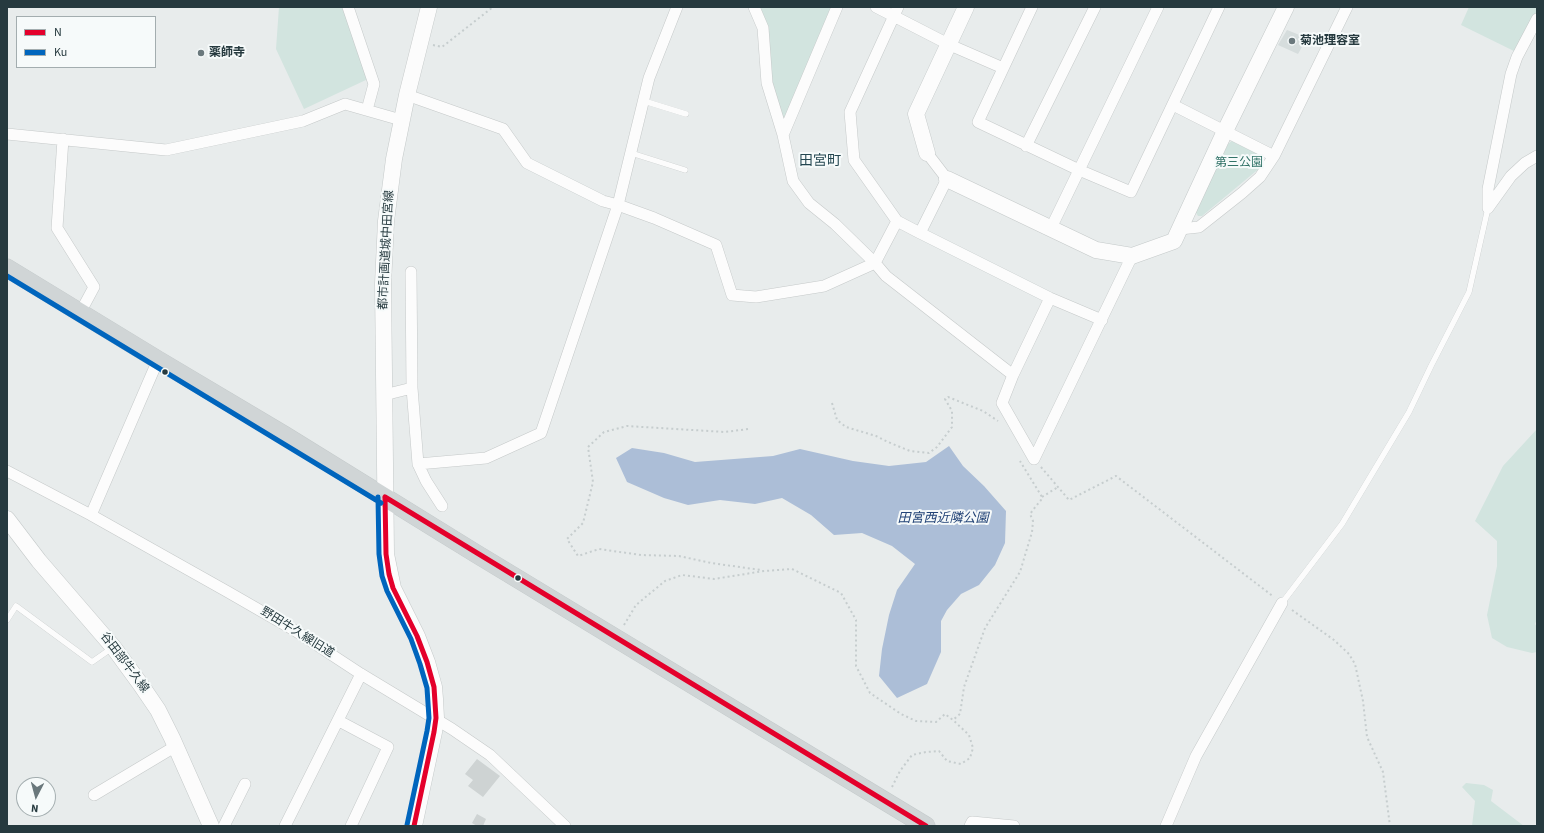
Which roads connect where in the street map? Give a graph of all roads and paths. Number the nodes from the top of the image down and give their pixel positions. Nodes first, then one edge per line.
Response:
1 (348, 7) edge
2 (429, 7) edge
3 (494, 7) edge
4 (677, 7) edge
5 (754, 7) edge
6 (837, 7) edge
7 (876, 7) edge
8 (966, 7) edge
9 (1032, 7) edge
10 (1095, 7) edge
11 (1158, 7) edge
12 (1219, 7) edge
13 (1286, 7) edge
14 (1347, 7) edge
15 (895, 12) edge
16 (1537, 19) edge
17 (420, 43) junction
18 (950, 45) junction
19 (1003, 68) junction
20 (407, 95) junction
21 (644, 101) junction
22 (1173, 105) junction
23 (367, 110) junction
24 (686, 114) dead end
25 (401, 120) junction
26 (1225, 131) junction
27 (7, 134) edge
28 (783, 135) junction
29 (63, 139) junction
30 (1026, 146) junction
31 (631, 153) junction
32 (927, 153) joint
33 (1274, 156) junction
34 (1537, 156) edge
35 (684, 170) dead end
36 (1079, 170) junction
37 (947, 180) junction
38 (618, 205) junction
39 (1488, 208) junction
40 (897, 221) junction
41 (1051, 228) junction
42 (1180, 228) junction
43 (920, 233) junction
44 (1132, 256) junction
45 (875, 263) junction
46 (7, 268) edge
47 (411, 272) dead end
48 (1050, 298) junction
49 (80, 313) junction
50 (1102, 320) junction
51 (158, 360) junction
52 (1013, 375) junction
53 (412, 388) junction
54 (384, 395) junction
55 (832, 403) dead end
56 (1000, 422) dead end
57 (748, 429) dead end
58 (1017, 455) dead end
59 (1034, 459) junction
60 (418, 464) junction
61 (7, 471) edge
62 (1058, 487) junction
63 (385, 497) junction
64 (1042, 497) junction
65 (442, 506) dead end
66 (91, 515) junction
67 (7, 519) edge
68 (764, 571) junction
69 (1282, 603) junction
70 (7, 620) edge
71 (616, 638) junction
72 (114, 648) junction
73 (361, 674) junction
74 (436, 718) junction
75 (952, 720) junction
76 (339, 721) junction
77 (176, 746) junction
78 (245, 784) dead end
79 (94, 795) dead end
80 (887, 796) junction
81 (211, 826) edge
82 (224, 826) edge
83 (285, 826) edge
84 (353, 826) edge
85 (414, 826) edge
86 (565, 826) edge
87 (926, 826) edge
88 (970, 826) edge
89 (1014, 826) edge
90 (1166, 826) edge
91 (1390, 826) edge

1 - 23 street
2 - 17 street, 都市計画道城中田宮線
3 - 17 path
4 - 21 street
5 - 28 street
6 - 28 street
7 - 15 street
8 - 18 street
9 - 19 street
10 - 30 street
11 - 36 street
12 - 22 street
13 - 26 street
14 - 33 street
15 - 18 street
15 - 40 street
16 - 39 street
17 - 20 street, 都市計画道城中田宮線
18 - 19 street
18 - 32 street
19 - 30 street
20 - 25 street, 都市計画道城中田宮線
20 - 38 street
21 - 24 lane
21 - 31 street
22 - 26 street
22 - 36 street
23 - 25 street
23 - 29 street
25 - 54 street, 都市計画道城中田宮線
26 - 33 street
26 - 42 street
27 - 29 street
28 - 45 street
29 - 49 street
30 - 36 street
31 - 35 lane
31 - 38 street
32 - 37 street
33 - 42 street
34 - 39 street
36 - 41 street
37 - 41 street
37 - 43 street
38 - 45 street
38 - 60 street
39 - 69 lane
40 - 43 street
40 - 45 street
41 - 44 street
42 - 44 street
43 - 48 street
44 - 50 street
45 - 52 street
46 - 49 main road
47 - 53 street
48 - 50 street
48 - 52 street
49 - 51 main road
50 - 59 street
51 - 63 main road
51 - 66 street
52 - 59 street
53 - 54 street
53 - 60 street
54 - 63 street, 都市計画道城中田宮線
55 - 56 path
57 - 68 path
58 - 64 path
59 - 62 path
60 - 65 street
61 - 66 street, 野田牛久線旧道
62 - 64 path
62 - 69 path
63 - 71 main road
63 - 74 street, 都市計画道城中田宮線
64 - 75 path
66 - 73 street, 野田牛久線旧道
67 - 72 street, 谷田部牛久線
68 - 71 path
68 - 75 path
69 - 90 street
69 - 91 path
70 - 72 lane
71 - 80 main road
72 - 77 street, 谷田部牛久線
73 - 74 street, 野田牛久線旧道
73 - 76 street
74 - 85 street, 都市計画道城中田宮線
74 - 86 street, 野田牛久線旧道
75 - 80 path
76 - 83 street
76 - 84 street
77 - 79 street
77 - 81 street, 谷田部牛久線
78 - 82 street
80 - 87 main road
88 - 89 street

